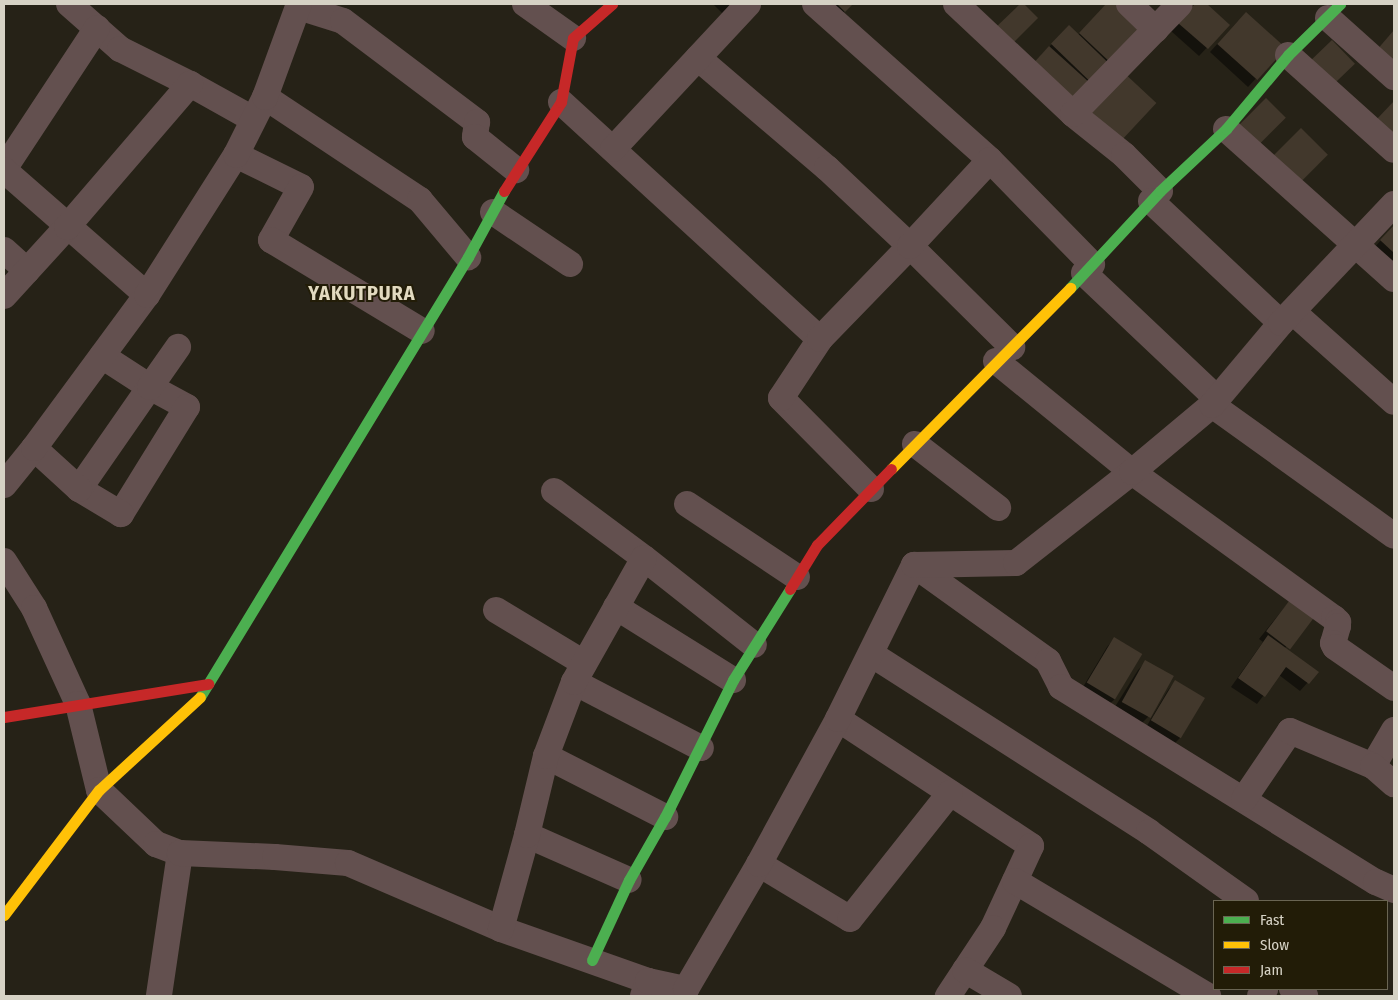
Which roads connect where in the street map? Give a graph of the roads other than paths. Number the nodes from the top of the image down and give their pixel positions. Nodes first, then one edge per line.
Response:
1 (69, 4) edge
2 (524, 4) edge
3 (612, 4) edge
4 (748, 4) edge
5 (815, 4) edge
6 (956, 4) edge
7 (1129, 4) edge
8 (1180, 4) edge
9 (299, 5) edge
10 (1334, 11) edge
11 (348, 12) edge
12 (96, 28) junction
13 (1156, 30) junction
14 (573, 38) junction
15 (1288, 55) junction
16 (698, 58) junction
17 (1394, 76) edge
18 (190, 84) junction
19 (561, 102) junction
20 (259, 108) junction
21 (1073, 114) junction
22 (1226, 129) junction
23 (613, 149) junction
24 (1394, 150) edge
25 (236, 155) junction
26 (990, 160) junction
27 (4, 170) edge
28 (516, 170) junction
29 (1155, 196) junction
30 (1394, 204) edge
31 (493, 212) junction
32 (67, 227) junction
33 (1355, 244) junction
34 (910, 246) junction
35 (4, 250) edge
36 (468, 256) junction
37 (570, 264) dead end
38 (1088, 268) junction
39 (27, 270) junction
40 (1394, 280) edge
41 (147, 295) junction
42 (4, 296) edge
43 (1287, 318) junction
44 (422, 331) junction
45 (820, 339) junction
46 (178, 347) dead end
47 (1004, 354) junction
48 (102, 356) junction
49 (150, 387) junction
50 (1214, 402) junction
51 (1394, 402) edge
52 (915, 444) junction
53 (34, 448) junction
54 (1132, 472) junction
55 (4, 485) edge
56 (79, 489) junction
57 (871, 490) junction
58 (554, 491) dead end
59 (687, 504) dead end
60 (998, 508) dead end
61 (1394, 536) edge
62 (644, 558) junction
63 (4, 560) edge
64 (914, 565) junction
65 (797, 577) junction
66 (616, 607) junction
67 (496, 610) dead end
68 (754, 645) junction
69 (870, 654) junction
70 (579, 673) junction
71 (733, 680) junction
72 (208, 684) junction
73 (1394, 688) edge
74 (78, 704) junction
75 (4, 717) edge
76 (838, 719) junction
77 (1394, 730) edge
78 (701, 748) junction
79 (546, 756) junction
80 (1373, 766) junction
81 (1394, 784) edge
82 (99, 790) junction
83 (950, 793) junction
84 (1244, 799) junction
85 (665, 817) junction
86 (527, 835) junction
87 (180, 853) junction
88 (759, 864) junction
89 (629, 880) junction
90 (1015, 881) junction
91 (1379, 891) edge
92 (1245, 900) edge
93 (4, 915) edge
94 (501, 929) junction
95 (592, 960) junction
96 (965, 970) junction
97 (645, 989) edge
98 (1294, 990) edge
99 (692, 993) edge
100 (166, 995) edge
101 (948, 996) edge
102 (1009, 996) edge
103 (1208, 996) edge
104 (1305, 996) edge

1 - 12 street
2 - 14 street
3 - 14 street
4 - 16 street
5 - 26 street
6 - 21 street
7 - 13 street
8 - 13 street
9 - 11 street
9 - 20 street
10 - 15 street
10 - 17 street
11 - 28 street
12 - 18 street
12 - 27 street
13 - 21 street
14 - 19 street
15 - 22 street
15 - 24 street
16 - 23 street
16 - 34 street
18 - 20 street
18 - 32 street
19 - 23 street
19 - 28 street
20 - 25 street
20 - 36 street
21 - 29 street
22 - 29 street
22 - 33 street
23 - 45 street
25 - 41 street
25 - 44 street
26 - 34 street
26 - 38 street
27 - 32 street
28 - 31 street
29 - 38 street
29 - 43 street
30 - 33 street
31 - 36 street
31 - 37 street
32 - 39 street
32 - 41 street
33 - 40 street
33 - 43 street
34 - 45 street
34 - 47 street
35 - 39 street
36 - 44 street
38 - 47 street
38 - 50 street
39 - 42 street
41 - 48 street
43 - 50 street
43 - 51 street
44 - 72 street
45 - 57 street
46 - 49 street
47 - 52 street
47 - 54 street
48 - 49 street
48 - 53 street
49 - 56 street
49 - 56 street
50 - 54 street
50 - 61 street
52 - 57 street
52 - 60 street
53 - 55 street
53 - 56 street
54 - 64 street
54 - 73 street
57 - 65 street
58 - 62 street
59 - 65 street
62 - 66 street
62 - 68 street
63 - 74 street
64 - 69 street
64 - 84 street
65 - 68 street
66 - 70 street
66 - 71 street
67 - 70 street
68 - 71 street
69 - 76 street
69 - 92 street
70 - 78 street
70 - 79 street
71 - 78 street
72 - 74 street
72 - 82 street
74 - 75 street
74 - 82 street
76 - 83 street
76 - 88 street
77 - 80 street
78 - 85 street
79 - 85 street
79 - 86 street
80 - 81 street
80 - 84 street
82 - 87 street
82 - 93 street
83 - 88 street
83 - 90 street
84 - 91 street
85 - 89 street
86 - 89 street
86 - 94 street
87 - 94 street
87 - 100 street
88 - 99 street
89 - 95 street
90 - 96 street
90 - 103 street
94 - 95 street
95 - 97 street
96 - 101 street
96 - 102 street
97 - 99 street
98 - 104 street

